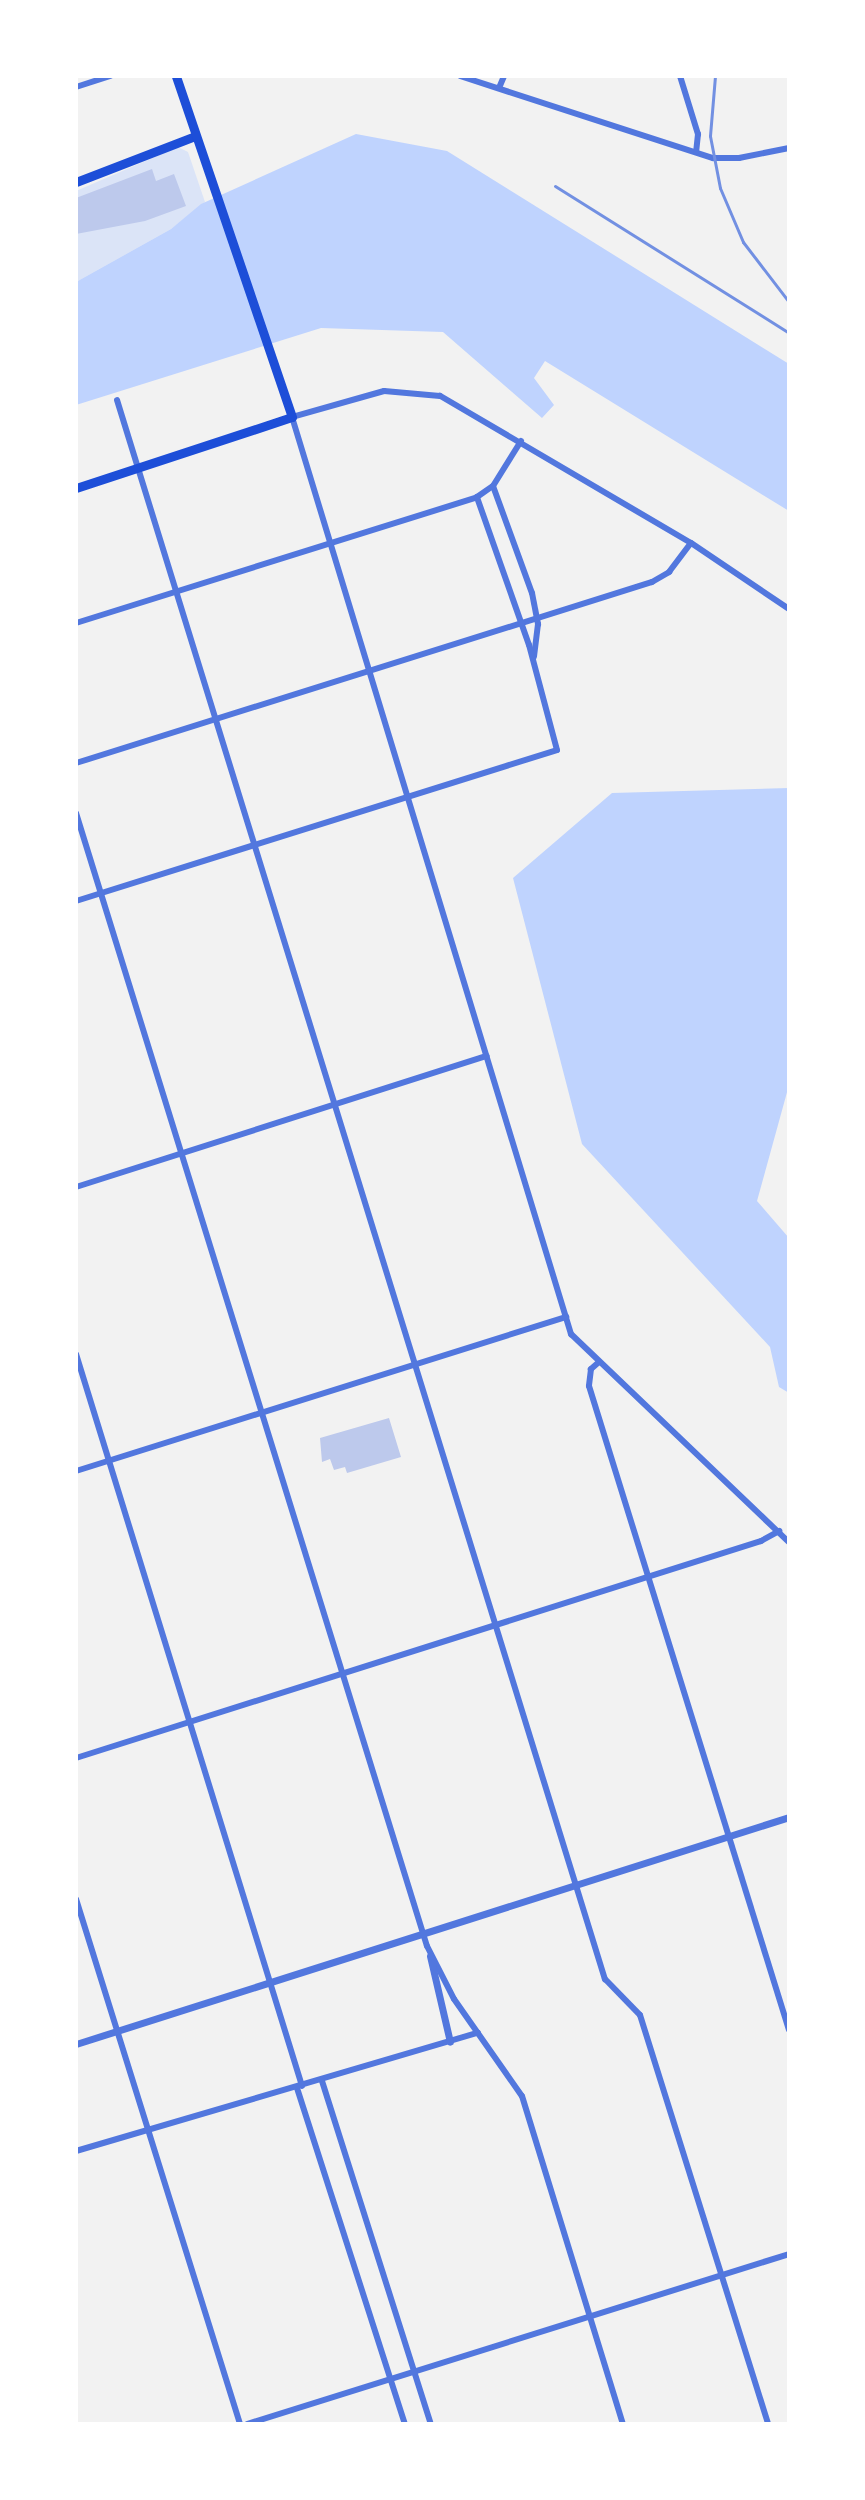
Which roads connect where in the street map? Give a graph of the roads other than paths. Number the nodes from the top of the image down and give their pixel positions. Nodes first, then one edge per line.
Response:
1 (110, 76) edge
2 (176, 76) edge
3 (460, 76) edge
4 (489, 76) edge
5 (504, 76) edge
6 (680, 76) edge
7 (486, 84) junction
8 (76, 87) edge
9 (499, 88) junction
10 (195, 136) junction
11 (789, 148) edge
12 (696, 152) junction
13 (76, 182) edge
14 (117, 400) dead end
15 (292, 417) junction
16 (521, 441) junction
17 (138, 468) junction
18 (493, 486) junction
19 (76, 488) edge
20 (477, 497) junction
21 (329, 543) junction
22 (691, 543) junction
23 (175, 592) junction
24 (789, 609) edge
25 (537, 617) junction
26 (519, 622) junction
27 (76, 623) edge
28 (533, 660) junction
29 (368, 670) junction
30 (214, 719) junction
31 (76, 763) edge
32 (406, 796) junction
33 (76, 813) edge
34 (253, 844) junction
35 (100, 893) junction
36 (76, 901) edge
37 (487, 1056) junction
38 (335, 1105) junction
39 (182, 1153) junction
40 (76, 1187) edge
41 (566, 1317) junction
42 (76, 1354) edge
43 (599, 1362) junction
44 (414, 1365) junction
45 (262, 1414) junction
46 (109, 1461) junction
47 (76, 1471) edge
48 (779, 1531) junction
49 (789, 1542) edge
50 (649, 1576) junction
51 (496, 1625) junction
52 (342, 1673) junction
53 (189, 1722) junction
54 (76, 1758) edge
55 (789, 1817) edge
56 (729, 1837) junction
57 (576, 1886) junction
58 (76, 1899) edge
59 (423, 1934) junction
60 (430, 1956) junction
61 (270, 1983) junction
62 (789, 2030) edge
63 (117, 2031) junction
64 (478, 2033) junction
65 (450, 2042) junction
66 (76, 2044) edge
67 (322, 2081) junction
68 (299, 2087) junction
69 (148, 2131) junction
70 (76, 2151) edge
71 (789, 2254) edge
72 (722, 2275) junction
73 (589, 2316) junction
74 (414, 2370) junction
75 (390, 2378) junction
76 (240, 2424) edge
77 (247, 2424) edge
78 (405, 2424) edge
79 (431, 2424) edge
80 (623, 2424) edge
81 (768, 2424) edge

1 - 8 street
2 - 10 main road
3 - 7 street
4 - 7 street
5 - 9 street
6 - 12 street
7 - 9 street
9 - 12 street
10 - 13 main road
10 - 15 main road
11 - 12 street
14 - 17 street
15 - 16 street
15 - 17 main road
15 - 21 street
16 - 18 street
16 - 22 street
17 - 19 main road
17 - 23 street
18 - 20 street
18 - 25 street
20 - 21 street
20 - 26 street
21 - 23 street
21 - 29 street
22 - 24 street
22 - 25 street
23 - 27 street
23 - 30 street
25 - 26 street
25 - 28 street
26 - 28 street
26 - 29 street
28 - 32 street
29 - 30 street
29 - 32 street
30 - 31 street
30 - 34 street
32 - 34 street
32 - 37 street
33 - 35 street
34 - 35 street
34 - 38 street
35 - 36 street
35 - 39 street
37 - 38 street
37 - 41 street
38 - 39 street
38 - 44 street
39 - 40 street
39 - 45 street
41 - 43 street
41 - 44 street
42 - 46 street
43 - 48 street
43 - 50 street
44 - 45 street
44 - 51 street
45 - 46 street
45 - 52 street
46 - 47 street
46 - 53 street
48 - 49 street
48 - 50 street
50 - 51 street
50 - 56 street
51 - 52 street
51 - 57 street
52 - 53 street
52 - 59 street
53 - 54 street
53 - 61 street
55 - 56 street
56 - 57 street
56 - 62 street
57 - 59 street
57 - 72 street
58 - 63 street
59 - 60 street
59 - 61 street
60 - 64 street
60 - 65 street
61 - 63 street
61 - 68 street
63 - 66 street
63 - 69 street
64 - 65 street
64 - 73 street
65 - 67 street
67 - 68 street
67 - 74 street
68 - 69 street
68 - 75 street
69 - 70 street
69 - 76 street
71 - 72 street
72 - 73 street
72 - 81 street
73 - 74 street
73 - 80 street
74 - 75 street
74 - 79 street
75 - 77 street
75 - 78 street

